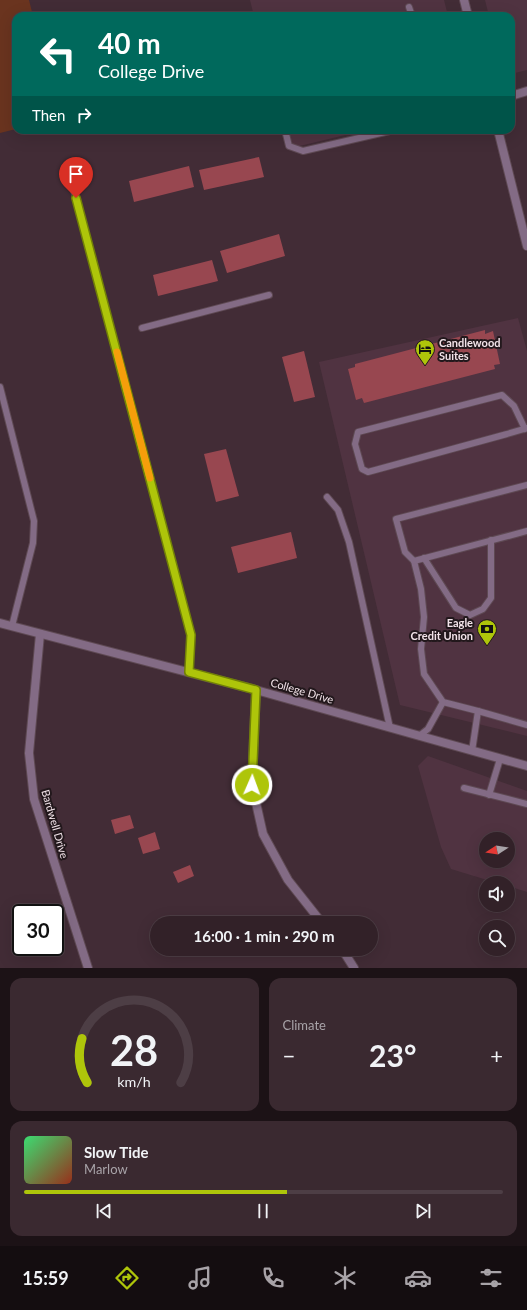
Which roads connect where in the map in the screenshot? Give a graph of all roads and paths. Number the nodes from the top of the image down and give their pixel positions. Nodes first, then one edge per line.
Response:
1 (464, 0) edge
2 (409, 7) dead end
3 (411, 12) edge
4 (467, 12) edge
5 (527, 91) edge
6 (515, 95) edge
7 (286, 134) edge
8 (377, 134) edge
9 (499, 134) edge
10 (72, 183) dead end
11 (527, 246) edge
12 (269, 295) dead end
13 (142, 328) dead end
14 (0, 387) edge
15 (526, 428) edge
16 (527, 485) edge
17 (327, 497) dead end
18 (527, 531) edge
19 (491, 540) junction
20 (424, 558) junction
21 (414, 561) junction
22 (0, 623) edge
23 (12, 626) junction
24 (40, 634) junction
25 (189, 672) junction
26 (256, 690) junction
27 (443, 702) junction
28 (478, 710) junction
29 (527, 725) edge
30 (390, 728) junction
31 (419, 736) junction
32 (472, 751) junction
33 (500, 758) junction
34 (527, 766) edge
35 (464, 788) dead end
36 (489, 794) junction
37 (527, 804) edge
38 (316, 916) edge
39 (346, 956) edge
40 (88, 968) edge
41 (354, 968) edge

1 - 4 street
2 - 3 lane
5 - 6 street
7 - 8 lane
9 - 11 street
10 - 25 lane
12 - 13 lane
14 - 23 lane
15 - 15 lane
16 - 21 lane
17 - 30 lane
18 - 19 lane
19 - 20 lane
19 - 20 lane
20 - 21 lane
21 - 27 lane
22 - 23 street, College Drive
23 - 24 street, College Drive
24 - 25 street, College Drive
24 - 40 street, Bardwell Drive
25 - 26 street, College Drive
26 - 30 street, College Drive
26 - 38 street
27 - 28 lane
27 - 31 lane
28 - 29 lane
28 - 32 lane
30 - 31 street, College Drive
31 - 32 street, College Drive
32 - 33 street, College Drive
33 - 34 street, College Drive
33 - 36 lane
35 - 36 lane
36 - 37 lane
39 - 41 street

